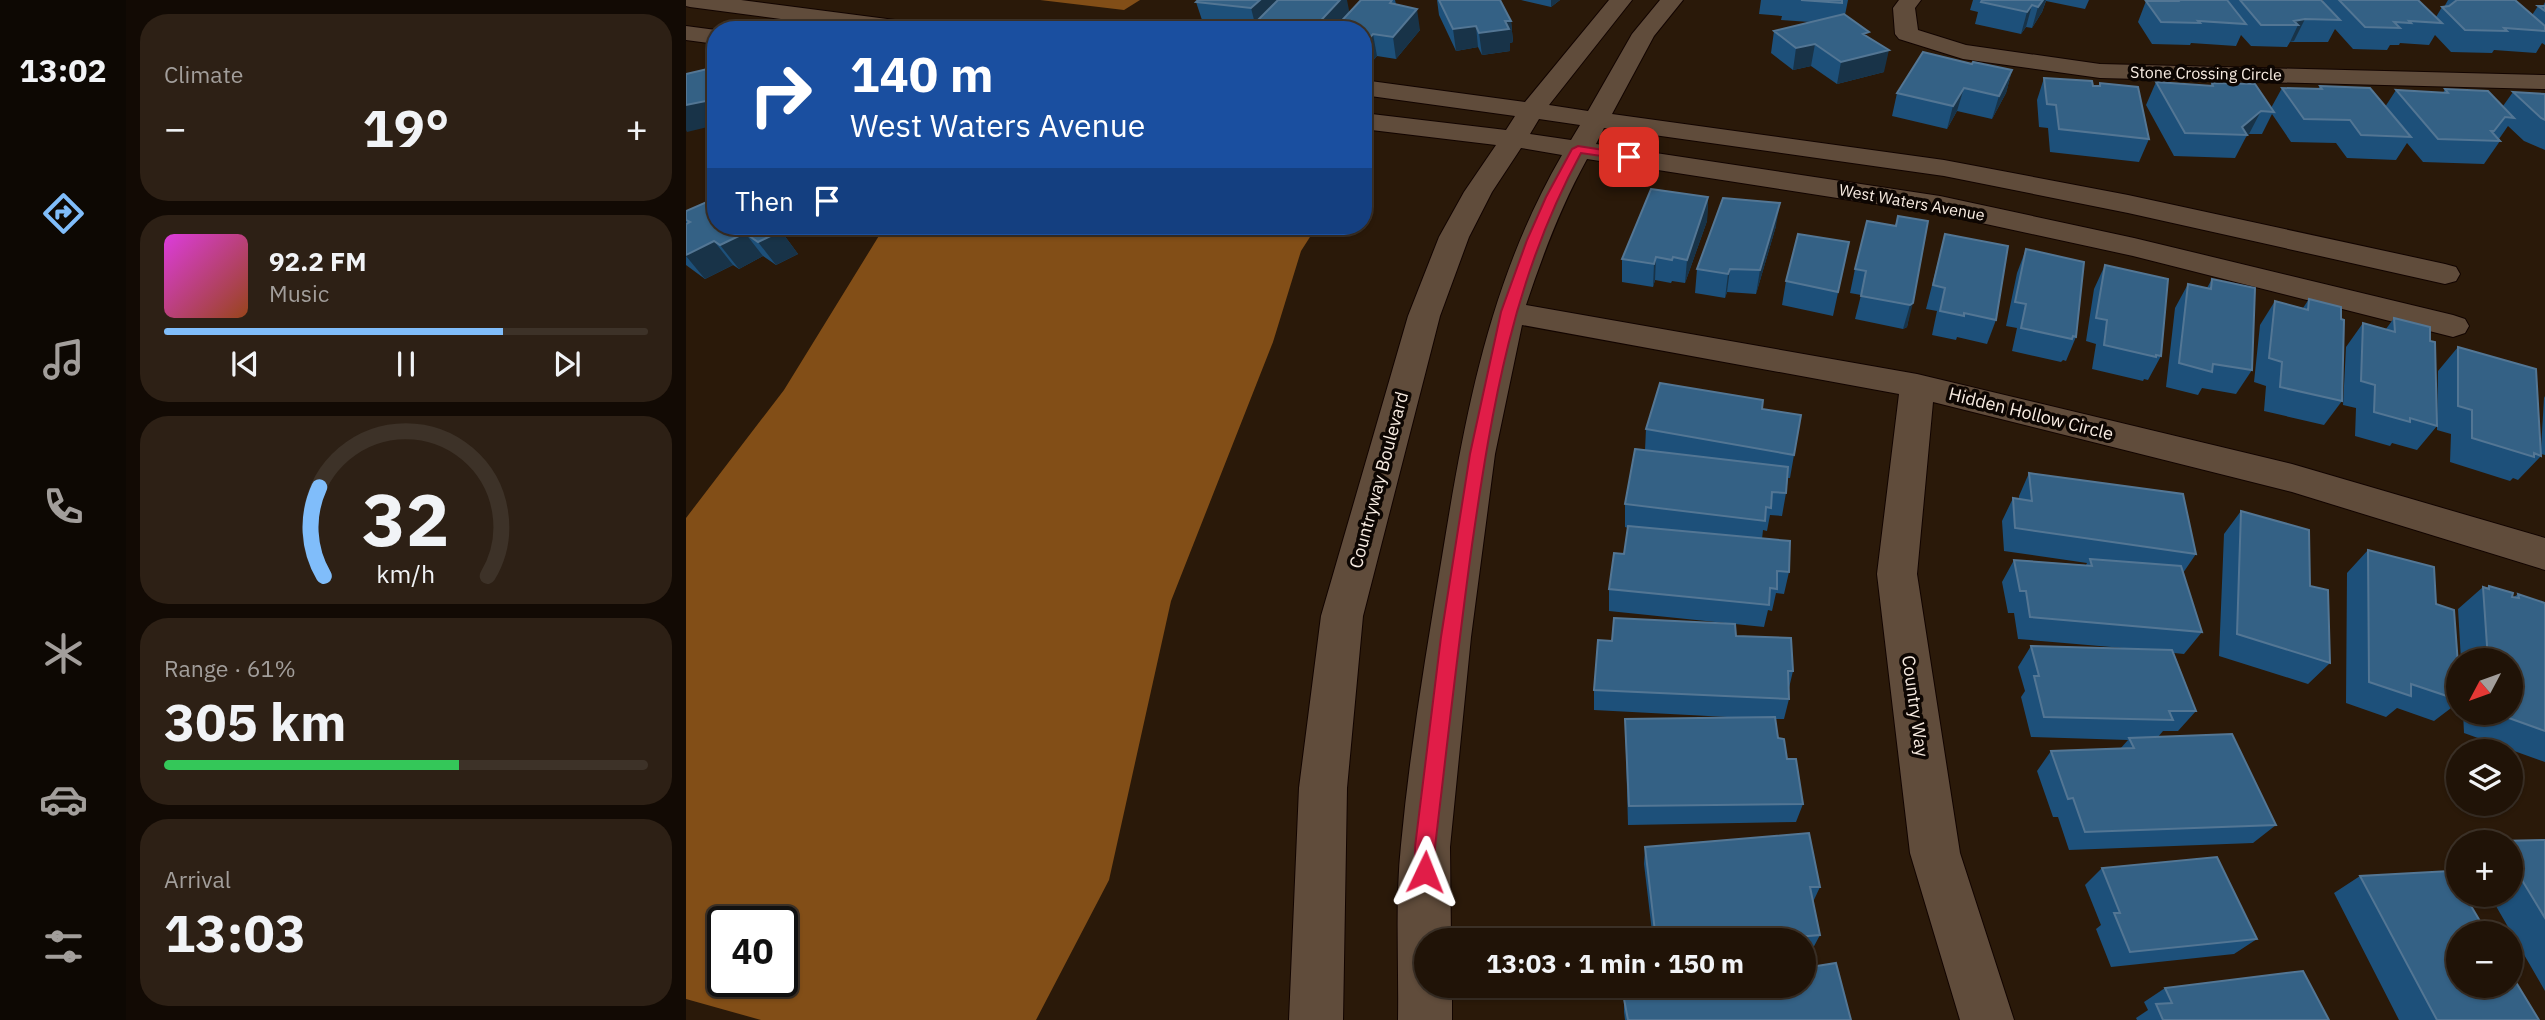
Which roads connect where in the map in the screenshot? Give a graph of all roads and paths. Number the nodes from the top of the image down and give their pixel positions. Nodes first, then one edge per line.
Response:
1 (690, 0) edge
2 (1621, 0) edge
3 (1672, 0) edge
4 (1910, 0) edge
5 (850, 21) edge
6 (686, 33) edge
7 (707, 36) edge
8 (2545, 82) edge
9 (1372, 90) edge
10 (1596, 118) junction
11 (1372, 121) edge
12 (1523, 124) junction
13 (1578, 149) junction
14 (2445, 274) dead end
15 (1508, 312) junction
16 (2453, 326) dead end
17 (1917, 386) junction
18 (2545, 554) edge
19 (1316, 1020) edge
20 (1424, 1020) edge
21 (1987, 1020) edge

1 - 5 street
2 - 12 street, Countryway Boulevard
3 - 10 street
4 - 8 street, Stone Crossing Circle
6 - 7 street
9 - 12 street, West Waters Avenue
10 - 12 street, West Waters Avenue
10 - 13 street
10 - 14 street, West Waters Avenue
11 - 12 street, West Waters Avenue
12 - 13 street, West Waters Avenue
12 - 19 street, Countryway Boulevard
13 - 15 street
13 - 16 street, West Waters Avenue
15 - 17 street, Hidden Hollow Circle
15 - 20 street
17 - 18 street, Hidden Hollow Circle
17 - 21 street, Country Way

